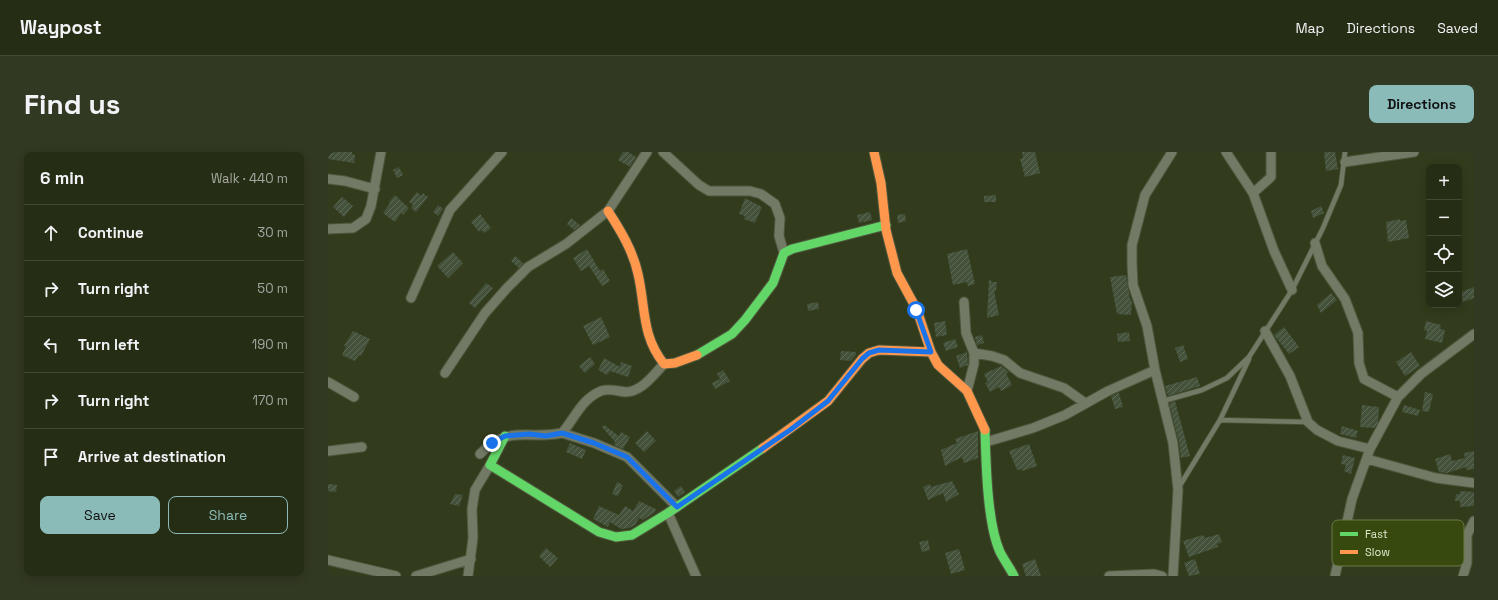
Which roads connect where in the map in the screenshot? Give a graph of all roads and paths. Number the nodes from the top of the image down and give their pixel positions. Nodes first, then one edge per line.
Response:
1 (381, 152) edge
2 (502, 152) edge
3 (647, 152) edge
4 (663, 152) edge
5 (874, 152) edge
6 (1172, 152) edge
7 (1226, 152) edge
8 (1271, 152) edge
9 (1345, 152) edge
10 (1414, 152) edge
11 (1345, 162) junction
12 (328, 179) edge
13 (375, 189) junction
14 (1253, 193) junction
15 (608, 211) junction
16 (886, 225) junction
17 (328, 229) edge
18 (1315, 243) junction
19 (784, 253) junction
20 (1292, 290) junction
21 (411, 298) dead end
22 (964, 302) dead end
23 (1265, 331) junction
24 (1474, 334) edge
25 (931, 352) junction
26 (974, 353) junction
27 (1250, 357) junction
28 (664, 364) junction
29 (1155, 370) junction
30 (445, 373) dead end
31 (328, 382) edge
32 (967, 390) junction
33 (354, 397) dead end
34 (1398, 397) junction
35 (1163, 401) junction
36 (1085, 403) junction
37 (1220, 420) junction
38 (1308, 422) junction
39 (562, 433) junction
40 (505, 436) junction
41 (986, 442) junction
42 (362, 447) dead end
43 (1370, 449) junction
44 (328, 451) edge
45 (480, 454) dead end
46 (1367, 459) junction
47 (490, 465) junction
48 (1474, 483) edge
49 (1178, 490) junction
50 (677, 507) junction
51 (668, 513) junction
52 (1348, 520) edge
53 (1474, 521) edge
54 (471, 559) junction
55 (328, 560) edge
56 (1337, 566) edge
57 (396, 576) edge
58 (416, 576) edge
59 (468, 576) edge
60 (696, 576) edge
61 (1014, 576) edge
62 (1109, 576) edge
63 (1162, 576) edge
64 (1174, 576) edge
65 (1335, 576) edge
66 (1463, 576) edge

1 - 13 street
2 - 21 street
3 - 15 street
4 - 19 street
5 - 16 street
6 - 29 street
7 - 14 street
8 - 14 street
9 - 11 lane
10 - 11 street
11 - 18 lane
12 - 13 street
13 - 17 street
14 - 20 street
15 - 28 street
15 - 30 street
16 - 19 street
16 - 25 street
18 - 20 lane
18 - 34 street
19 - 28 street
20 - 23 lane
22 - 26 street
23 - 27 lane
23 - 38 street
24 - 34 street
25 - 32 street
25 - 50 street
26 - 32 street
26 - 36 street
27 - 35 lane
27 - 37 lane
28 - 39 street
29 - 35 street
29 - 36 street
31 - 33 street
32 - 41 street
34 - 43 street
35 - 49 street
36 - 41 street
37 - 38 lane
37 - 49 lane
38 - 43 street
39 - 40 street
39 - 50 street
40 - 45 street
40 - 47 street
41 - 61 street
42 - 44 street
43 - 46 street
46 - 48 street
46 - 52 street
47 - 51 street
47 - 54 street
49 - 64 street
50 - 51 street
51 - 60 street
53 - 66 street
54 - 58 street
54 - 59 street
55 - 57 street
56 - 65 street
62 - 63 street

